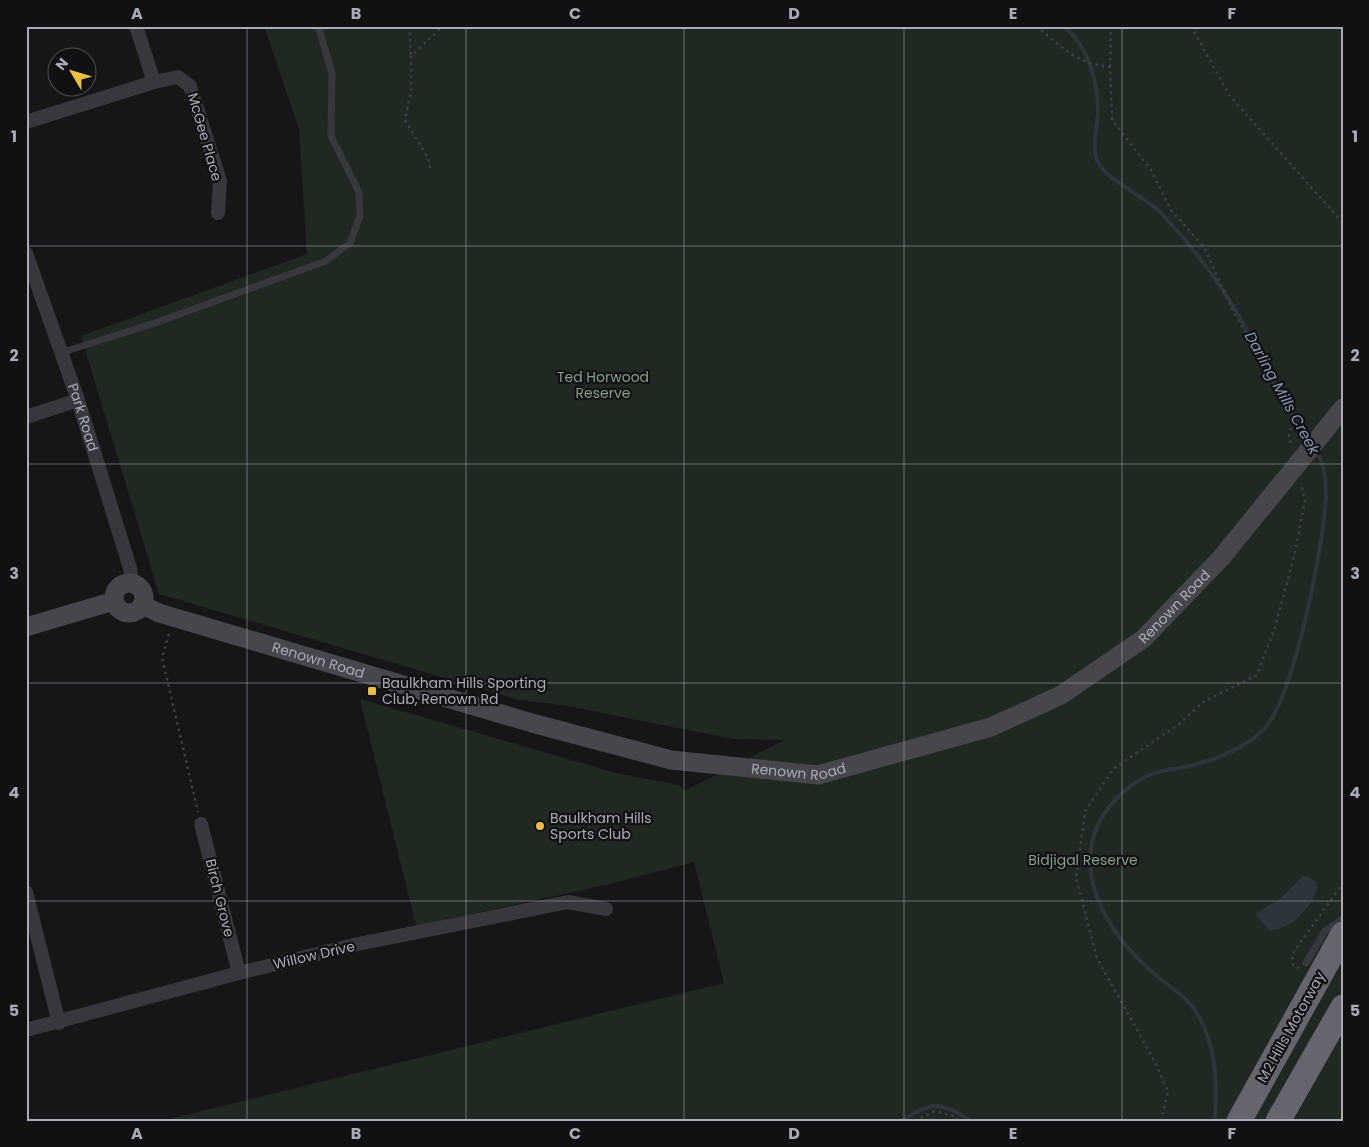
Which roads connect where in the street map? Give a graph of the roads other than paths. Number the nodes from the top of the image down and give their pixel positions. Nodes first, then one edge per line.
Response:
1 (136, 26) edge
2 (318, 26) edge
3 (154, 82) junction
4 (26, 122) edge
5 (218, 213) dead end
6 (26, 253) edge
7 (59, 353) junction
8 (78, 400) junction
9 (1343, 408) edge
10 (26, 417) edge
11 (132, 583) junction
12 (114, 602) junction
13 (142, 605) junction
14 (26, 627) edge
15 (201, 824) road end
16 (26, 892) edge
17 (606, 908) dead end
18 (1343, 919) edge
19 (1343, 934) edge
20 (1306, 963) dead end
21 (239, 973) junction
22 (1343, 1007) edge
23 (59, 1023) junction
24 (26, 1030) edge
25 (1239, 1121) edge
26 (1278, 1121) edge

1 - 3 street
2 - 7 lane
3 - 4 street, McGee Place
3 - 5 street, McGee Place
6 - 7 street, Park Road
7 - 8 street, Park Road
8 - 10 street
8 - 11 street, Park Road
9 - 13 main road, Renown Road, bridge
11 - 12 main road
11 - 13 main road
12 - 13 main road
12 - 14 main road
15 - 21 street, Birch Grove
16 - 23 street
17 - 21 street, Willow Drive
18 - 20 lane
19 - 25 highway, M2 Hills Motorway
21 - 23 street, Willow Drive
22 - 26 highway
23 - 24 street, Willow Drive

